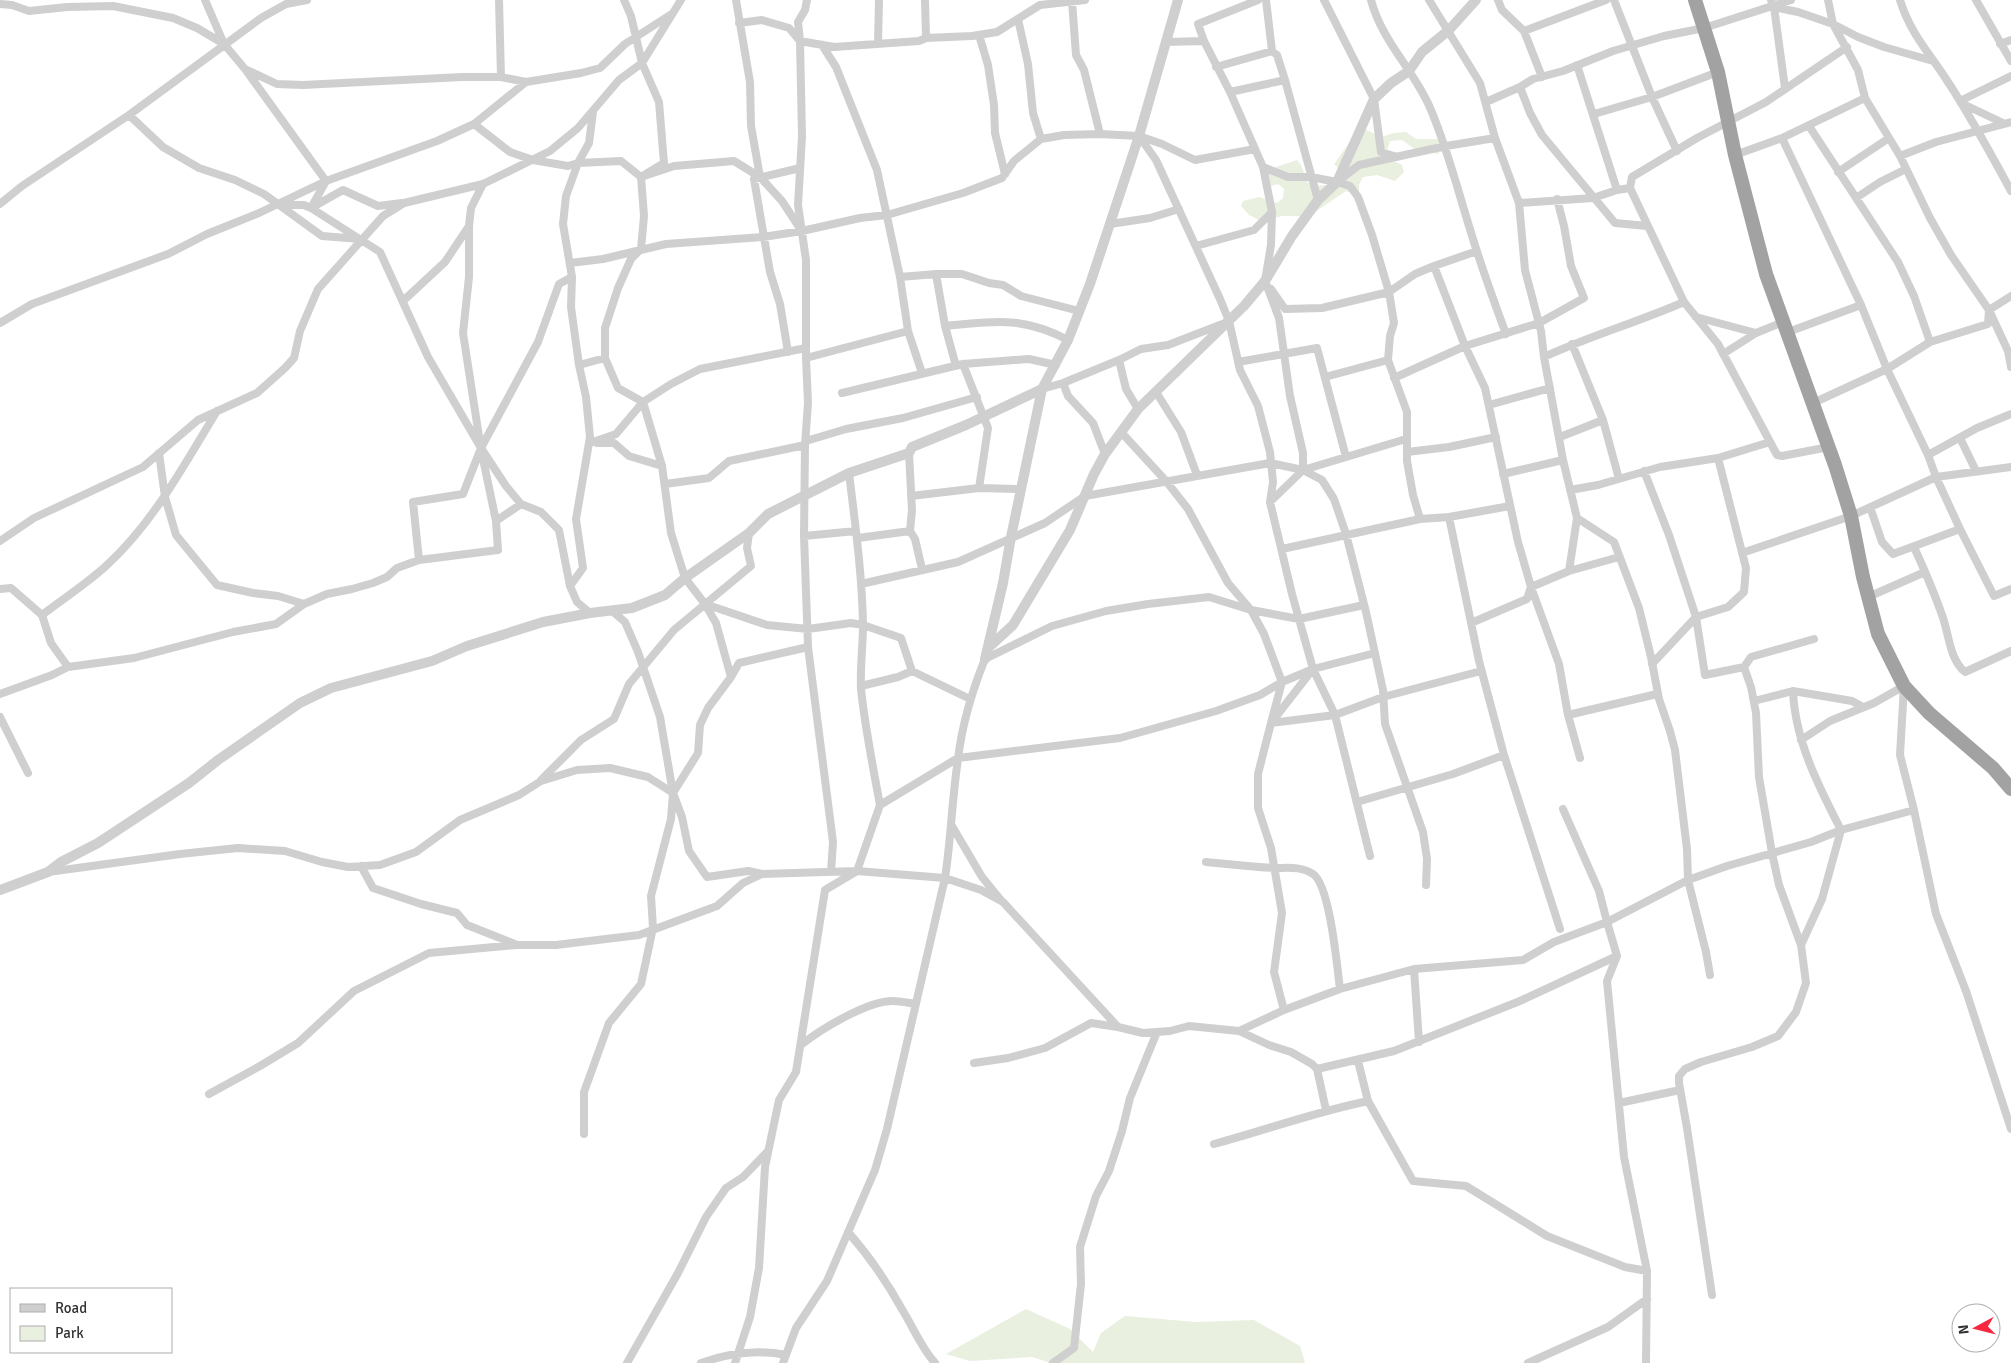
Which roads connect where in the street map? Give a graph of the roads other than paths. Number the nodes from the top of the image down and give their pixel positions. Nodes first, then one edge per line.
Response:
1 (77, 0) edge
2 (205, 0) edge
3 (307, 0) edge
4 (498, 0) edge
5 (624, 0) edge
6 (681, 0) edge
7 (686, 0) edge
8 (736, 0) edge
9 (807, 0) edge
10 (879, 0) edge
11 (925, 0) edge
12 (1085, 0) edge
13 (1178, 0) edge
14 (1258, 0) edge
15 (1266, 0) edge
16 (1324, 0) edge
17 (1371, 0) edge
18 (1429, 0) edge
19 (1476, 0) edge
20 (1498, 0) edge
21 (1606, 0) edge
22 (1614, 0) edge
23 (1695, 0) edge
24 (1791, 0) edge
25 (1828, 0) edge
26 (1900, 0) edge
27 (1976, 0) edge
28 (1072, 1) edge
29 (1773, 3) edge
30 (0, 4) edge
31 (67, 7) junction
32 (672, 14) junction
33 (1018, 18) junction
34 (739, 23) junction
35 (1833, 24) junction
36 (1704, 28) junction
37 (1449, 30) junction
38 (1524, 31) junction
39 (979, 34) junction
40 (636, 37) junction
41 (926, 38) junction
42 (2011, 40) edge
43 (800, 41) junction
44 (1166, 42) junction
45 (1204, 42) junction
46 (224, 44) junction
47 (878, 44) junction
48 (2000, 44) junction
49 (822, 45) junction
50 (1633, 45) junction
51 (1847, 47) junction
52 (1272, 51) junction
53 (1934, 61) junction
54 (2011, 61) edge
55 (642, 63) junction
56 (1577, 65) junction
57 (1216, 67) junction
58 (245, 69) junction
59 (1409, 71) junction
60 (1718, 72) junction
61 (2011, 76) edge
62 (501, 77) junction
63 (1542, 77) junction
64 (1285, 80) junction
65 (526, 82) junction
66 (1520, 87) junction
67 (1785, 88) junction
68 (1230, 92) junction
69 (1652, 97) junction
70 (1865, 98) junction
71 (1374, 99) junction
72 (1486, 102) junction
73 (1960, 102) junction
74 (593, 112) junction
75 (1594, 114) junction
76 (129, 115) junction
77 (1728, 123) junction
78 (2007, 123) edge
79 (474, 124) junction
80 (1809, 126) junction
81 (1977, 130) junction
82 (1100, 134) junction
83 (1139, 136) junction
84 (1495, 138) junction
85 (1782, 138) junction
86 (1889, 138) junction
87 (1041, 139) junction
88 (1446, 146) junction
89 (1255, 149) junction
90 (1677, 151) junction
91 (1735, 155) junction
92 (1900, 156) junction
93 (533, 160) junction
94 (578, 164) junction
95 (1263, 167) junction
96 (800, 168) junction
97 (1906, 170) junction
98 (1838, 172) junction
99 (1005, 174) junction
100 (641, 177) junction
101 (760, 177) junction
102 (1311, 177) junction
103 (326, 181) junction
104 (1337, 182) junction
105 (483, 184) junction
106 (1630, 188) junction
107 (1617, 190) junction
108 (2011, 191) edge
109 (1593, 198) junction
110 (1856, 198) junction
111 (1557, 199) junction
112 (1318, 200) junction
113 (404, 202) junction
114 (1518, 203) junction
115 (0, 204) edge
116 (276, 204) junction
117 (311, 208) junction
118 (1179, 209) junction
119 (1272, 212) junction
120 (887, 215) junction
121 (1110, 224) junction
122 (469, 226) junction
123 (1647, 226) junction
124 (802, 231) junction
125 (763, 236) junction
126 (361, 239) junction
127 (1196, 246) junction
128 (641, 249) junction
129 (1477, 251) junction
130 (570, 263) junction
131 (1434, 266) junction
132 (936, 274) junction
133 (572, 277) junction
134 (900, 277) junction
135 (1265, 281) junction
136 (1389, 292) junction
137 (2011, 296) edge
138 (403, 301) junction
139 (1684, 302) junction
140 (1861, 305) junction
141 (1989, 310) junction
142 (1079, 311) junction
143 (1696, 317) junction
144 (1229, 321) junction
145 (0, 323) edge
146 (1539, 323) junction
147 (945, 326) junction
148 (1785, 327) junction
149 (908, 331) junction
150 (1756, 333) junction
151 (1506, 334) junction
152 (1068, 340) junction
153 (1930, 342) junction
154 (1572, 344) junction
155 (1465, 346) junction
156 (806, 348) junction
157 (788, 352) junction
158 (1285, 353) junction
159 (1723, 354) junction
160 (1544, 357) junction
161 (605, 358) junction
162 (806, 358) junction
163 (1119, 360) junction
164 (1388, 360) junction
165 (1238, 362) junction
166 (579, 365) junction
167 (959, 365) junction
168 (1056, 365) junction
169 (2011, 368) edge
170 (1887, 369) junction
171 (922, 373) junction
172 (1325, 377) junction
173 (1394, 378) junction
174 (1063, 383) junction
175 (1550, 388) junction
176 (1042, 389) junction
177 (1156, 392) junction
178 (842, 393) dead end
179 (977, 397) junction
180 (643, 402) junction
181 (1813, 404) junction
182 (1489, 405) junction
183 (1138, 409) junction
184 (217, 411) junction
185 (2011, 414) edge
186 (985, 416) junction
187 (1603, 420) junction
188 (1121, 432) junction
189 (1496, 437) junction
190 (1560, 437) junction
191 (1960, 438) junction
192 (1406, 439) junction
193 (1770, 442) junction
194 (590, 443) junction
195 (806, 443) junction
196 (1829, 447) junction
197 (481, 448) junction
198 (1407, 452) junction
199 (159, 453) junction
200 (909, 453) junction
201 (1105, 454) junction
202 (1346, 456) junction
203 (1928, 456) junction
204 (1718, 458) junction
205 (1563, 460) junction
206 (1270, 463) junction
207 (662, 466) junction
208 (2011, 467) edge
209 (1303, 470) junction
210 (1644, 471) junction
211 (1976, 472) junction
212 (849, 473) junction
213 (1503, 474) junction
214 (1197, 475) junction
215 (1936, 477) junction
216 (1619, 479) junction
217 (1166, 480) junction
218 (665, 484) junction
219 (979, 488) junction
220 (1021, 489) junction
221 (1570, 490) junction
222 (804, 496) junction
223 (912, 496) junction
224 (1085, 496) junction
225 (165, 497) junction
226 (1270, 502) junction
227 (522, 504) junction
228 (1510, 506) junction
229 (1870, 507) junction
230 (1851, 516) junction
231 (1449, 518) junction
232 (1577, 518) junction
233 (1420, 519) junction
234 (496, 521) junction
235 (1960, 530) junction
236 (910, 531) junction
237 (749, 533) junction
238 (1346, 534) junction
239 (857, 535) junction
240 (804, 536) junction
241 (1011, 537) junction
242 (0, 540) edge
243 (1914, 547) junction
244 (1282, 549) junction
245 (1742, 552) junction
246 (1619, 556) junction
247 (420, 560) junction
248 (922, 570) junction
249 (1569, 571) junction
250 (1925, 572) junction
251 (685, 578) junction
252 (861, 584) junction
253 (570, 586) junction
254 (1531, 587) junction
255 (2011, 588) edge
256 (0, 589) edge
257 (1868, 597) junction
258 (304, 604) junction
259 (705, 604) junction
260 (1364, 605) junction
261 (612, 610) junction
262 (1251, 610) junction
263 (590, 612) junction
264 (42, 615) junction
265 (1696, 617) junction
266 (1299, 618) junction
267 (1471, 623) junction
268 (863, 625) junction
269 (808, 629) junction
270 (1814, 639) dead end
271 (808, 647) junction
272 (2011, 651) edge
273 (1375, 653) junction
274 (986, 654) junction
275 (1652, 664) junction
276 (68, 667) junction
277 (1744, 667) junction
278 (642, 668) junction
279 (1313, 669) junction
280 (912, 671) junction
281 (1481, 671) junction
282 (731, 676) junction
283 (1282, 682) junction
284 (861, 686) junction
285 (1904, 686) junction
286 (1794, 691) junction
287 (0, 694) edge
288 (1658, 694) junction
289 (1383, 697) junction
290 (970, 699) junction
291 (1754, 701) junction
292 (1863, 707) junction
293 (1335, 715) junction
294 (1568, 715) junction
295 (0, 717) edge
296 (1271, 723) junction
297 (1801, 740) junction
298 (1504, 755) junction
299 (958, 758) junction
300 (1580, 758) dead end
301 (28, 773) dead end
302 (540, 780) junction
303 (1407, 787) junction
304 (2011, 789) edge
305 (673, 793) junction
306 (1357, 802) junction
307 (880, 805) junction
308 (1563, 809) dead end
309 (1914, 810) junction
310 (952, 826) junction
311 (1841, 830) junction
312 (1772, 853) junction
313 (1370, 856) dead end
314 (1206, 862) dead end
315 (362, 866) junction
316 (1275, 868) junction
317 (857, 871) junction
318 (48, 872) junction
319 (831, 872) junction
320 (762, 874) junction
321 (945, 878) junction
322 (1688, 880) junction
323 (1426, 885) dead end
324 (0, 890) edge
325 (1003, 902) junction
326 (1607, 922) junction
327 (653, 928) junction
328 (1560, 929) dead end
329 (516, 945) junction
330 (1801, 945) junction
331 (1616, 956) junction
332 (1414, 969) junction
333 (1710, 975) dead end
334 (1340, 989) junction
335 (916, 1004) junction
336 (1284, 1010) junction
337 (1118, 1027) junction
338 (1239, 1030) junction
339 (1157, 1032) junction
340 (1419, 1042) junction
341 (801, 1045) junction
342 (1358, 1061) junction
343 (974, 1063) dead end
344 (1317, 1069) junction
345 (1680, 1090) junction
346 (209, 1094) dead end
347 (1368, 1101) junction
348 (1619, 1103) junction
349 (1326, 1110) junction
350 (2011, 1129) edge
351 (584, 1134) dead end
352 (1214, 1144) dead end
353 (769, 1149) junction
354 (848, 1232) junction
355 (1646, 1271) junction
356 (1712, 1295) dead end
357 (1647, 1299) junction
358 (738, 1353) junction
359 (784, 1359) edge
360 (627, 1363) edge
361 (701, 1363) edge
362 (735, 1363) edge
363 (935, 1363) edge
364 (1053, 1363) edge
365 (1528, 1363) edge
366 (1646, 1363) edge

1 - 31 street
2 - 46 street
3 - 46 street
4 - 62 street
5 - 40 street
6 - 32 street
7 - 32 street
8 - 34 street
9 - 43 street
10 - 47 street
11 - 41 street
12 - 28 street
13 - 44 street
14 - 45 street
15 - 52 street
16 - 71 street
17 - 59 street
18 - 37 street
19 - 37 street
20 - 38 street
21 - 38 street
22 - 50 street
23 - 36 highway
24 - 29 street
25 - 35 street
26 - 53 street
27 - 48 street
28 - 33 street
28 - 82 street
29 - 35 street
29 - 36 street
29 - 67 street
30 - 31 street
31 - 46 street
32 - 40 street
32 - 55 street
33 - 39 street
33 - 87 street
34 - 43 street
34 - 101 street
35 - 51 street
35 - 53 street
36 - 50 street
36 - 60 highway
37 - 59 street
37 - 72 street
38 - 63 street
39 - 41 street
39 - 99 street
40 - 55 street
40 - 65 street
41 - 47 street
42 - 48 street
43 - 49 street
43 - 96 street
44 - 45 street
44 - 83 street
45 - 57 street
46 - 58 street
46 - 76 street
47 - 49 street
48 - 54 street
49 - 120 street
50 - 56 street
50 - 69 street
51 - 67 street
51 - 70 street
52 - 57 street
52 - 64 street
53 - 73 street
55 - 74 street
55 - 100 street
56 - 63 street
56 - 75 street
57 - 68 street
58 - 62 street
58 - 103 street
59 - 71 street
59 - 88 street
60 - 69 street
60 - 77 highway
61 - 73 street
62 - 65 street
63 - 66 street
64 - 68 street
64 - 102 street
65 - 79 street
66 - 72 street
66 - 109 street
67 - 77 street
68 - 89 street
69 - 75 street
69 - 90 street
70 - 80 street
70 - 86 street
71 - 88 street
71 - 104 street
72 - 84 street
73 - 78 street
73 - 81 street
74 - 93 street
74 - 94 street
75 - 107 street
76 - 115 street
76 - 116 street
77 - 90 street
77 - 91 highway
78 - 81 street
79 - 93 street
79 - 103 street
80 - 85 street
80 - 98 street
81 - 92 street
81 - 108 street
82 - 83 street
82 - 87 street
83 - 89 street
83 - 118 street
83 - 121 street
84 - 88 street
84 - 114 street
85 - 91 street
85 - 140 street
86 - 92 street
86 - 98 street
87 - 99 street
88 - 104 street
88 - 129 street
89 - 95 street
90 - 106 street
91 - 148 highway
92 - 97 street
93 - 94 street
93 - 105 street
94 - 100 street
94 - 130 street
95 - 102 street
95 - 119 street
96 - 101 street
96 - 124 street
97 - 110 street
97 - 141 street
98 - 110 street
99 - 120 street
100 - 101 street
100 - 128 street
101 - 124 street
101 - 125 street
102 - 104 street
102 - 112 street
103 - 116 street
103 - 117 street
104 - 112 street
104 - 136 street
105 - 113 street
105 - 122 street
106 - 107 street
106 - 123 street
107 - 109 street
109 - 111 street
109 - 123 street
110 - 153 street
111 - 114 street
111 - 146 street
112 - 135 street
113 - 117 street
113 - 126 street
114 - 146 street
116 - 117 street
116 - 126 street
116 - 145 street
117 - 126 street
118 - 121 street
118 - 127 street
119 - 127 street
119 - 135 street
120 - 124 street
120 - 134 street
121 - 142 street
122 - 138 street
122 - 197 street
123 - 139 street
124 - 125 street
124 - 156 street
125 - 128 street
125 - 157 street
126 - 138 street
126 - 184 street
127 - 144 street
128 - 130 street
128 - 161 street
129 - 131 street
129 - 151 street
130 - 133 street
131 - 136 street
131 - 155 street
132 - 134 street
132 - 142 street
132 - 147 street
133 - 166 street
133 - 197 street
134 - 149 street
135 - 136 street
135 - 144 street
135 - 158 street
136 - 164 street
137 - 141 street
138 - 197 street
139 - 143 street
139 - 154 street
140 - 148 street
140 - 170 street
141 - 153 street
141 - 169 street
142 - 152 street
143 - 150 street
143 - 159 street
144 - 163 street
144 - 165 street
144 - 177 street
146 - 151 street
146 - 160 street
147 - 152 street
147 - 167 street
148 - 150 street
148 - 181 highway
149 - 162 street
149 - 171 street
150 - 159 street
151 - 155 street
152 - 168 street
153 - 170 street
154 - 160 street
154 - 187 street
155 - 173 street
155 - 182 street
156 - 157 street
156 - 162 street
157 - 180 street
158 - 165 street
158 - 172 street
158 - 209 street
159 - 193 street
160 - 175 street
161 - 166 street
161 - 180 street
162 - 195 street
163 - 174 street
163 - 183 street
164 - 172 street
164 - 173 street
165 - 206 street
166 - 194 street
167 - 168 street
167 - 171 street
167 - 179 street
168 - 176 street
170 - 181 street
170 - 203 street
171 - 178 street
172 - 202 street
173 - 192 street
174 - 176 street
174 - 201 street
175 - 182 street
175 - 190 street
176 - 186 street
176 - 220 street
177 - 183 street
177 - 214 street
179 - 186 street
179 - 195 street
180 - 194 street
180 - 207 street
181 - 196 highway
182 - 189 street
183 - 188 street
184 - 199 street
184 - 225 street
185 - 191 street
186 - 200 street
186 - 219 street
187 - 190 street
187 - 216 street
188 - 201 street
188 - 217 street
189 - 198 street
189 - 213 street
190 - 205 street
191 - 203 street
191 - 211 street
192 - 198 street
192 - 202 street
193 - 196 street
193 - 204 street
194 - 207 street
194 - 253 street
195 - 218 street
195 - 222 street
196 - 230 highway
197 - 227 street
197 - 234 street
197 - 247 street
198 - 233 street
199 - 225 street
199 - 242 street
200 - 212 street
200 - 223 street
201 - 224 street
202 - 209 street
203 - 215 street
204 - 210 street
204 - 245 street
205 - 213 street
205 - 221 street
206 - 209 street
206 - 214 street
206 - 226 street
207 - 218 street
208 - 211 street
209 - 226 street
209 - 238 street
210 - 216 street
210 - 265 street
211 - 215 street
212 - 222 street
212 - 239 street
213 - 228 street
214 - 217 street
215 - 229 street
215 - 235 street
216 - 221 street
217 - 224 street
217 - 262 street
218 - 251 street
219 - 220 street
219 - 223 street
220 - 241 street
221 - 232 street
222 - 237 street
222 - 240 street
223 - 236 street
224 - 241 street
224 - 274 street
225 - 258 street
225 - 264 street
226 - 244 street
227 - 234 street
227 - 253 street
228 - 231 street
228 - 254 street
229 - 230 street
229 - 243 street
230 - 245 street
230 - 257 highway
231 - 233 street
231 - 267 street
232 - 246 street
232 - 249 street
233 - 238 street
234 - 247 street
235 - 243 street
235 - 255 street
236 - 239 street
236 - 248 street
237 - 251 street
237 - 259 street
238 - 244 street
238 - 260 street
239 - 240 street
239 - 252 street
240 - 269 street
241 - 248 street
241 - 274 street
243 - 250 street
244 - 266 street
245 - 265 street
246 - 249 street
246 - 275 street
247 - 258 street
248 - 252 street
249 - 254 street
250 - 257 street
250 - 272 street
251 - 259 street
251 - 261 street
252 - 268 street
253 - 263 street
254 - 267 street
254 - 294 street
256 - 264 street
257 - 285 highway
258 - 276 street
259 - 269 street
259 - 278 street
259 - 282 street
260 - 266 street
260 - 273 street
261 - 263 street
261 - 278 street
262 - 266 street
262 - 274 street
262 - 283 street
263 - 318 street
264 - 276 street
265 - 275 street
265 - 277 street
266 - 279 street
267 - 281 street
268 - 269 street
268 - 280 street
268 - 284 street
269 - 271 street
270 - 277 street
271 - 282 street
271 - 319 street
273 - 279 street
273 - 289 street
274 - 290 street
275 - 288 street
276 - 287 street
277 - 291 street
278 - 302 street
278 - 305 street
279 - 283 street
279 - 293 street
279 - 296 street
280 - 284 street
280 - 290 street
281 - 289 street
281 - 298 street
282 - 305 street
283 - 296 street
283 - 299 street
284 - 307 street
285 - 292 street
285 - 304 highway
285 - 309 street
286 - 291 street
286 - 292 street
286 - 297 street
288 - 294 street
288 - 322 street
289 - 293 street
289 - 303 street
290 - 299 street
291 - 312 street
292 - 297 street
293 - 296 street
293 - 306 street
294 - 300 street
295 - 301 street
296 - 316 street
297 - 311 street
298 - 303 street
298 - 328 street
299 - 307 street
299 - 310 street
302 - 305 street
302 - 315 street
303 - 306 street
303 - 323 street
305 - 320 street
305 - 327 street
306 - 313 street
307 - 317 street
308 - 326 street
309 - 311 street
309 - 350 street
310 - 321 street
310 - 325 street
311 - 312 street
311 - 330 street
312 - 322 street
312 - 330 street
314 - 316 street
315 - 318 street
315 - 329 street
316 - 334 street
316 - 336 street
317 - 319 street
317 - 321 street
317 - 341 street
318 - 324 street
319 - 320 street
320 - 327 street
321 - 325 street
321 - 335 street
322 - 326 street
322 - 333 street
325 - 337 street
326 - 331 street
326 - 332 street
327 - 329 street
327 - 351 street
329 - 346 street
330 - 345 street
331 - 340 street
331 - 348 street
332 - 334 street
332 - 340 street
334 - 336 street
335 - 341 street
335 - 354 street
336 - 338 street
337 - 339 street
337 - 343 street
338 - 339 street
338 - 344 street
339 - 364 street
340 - 342 street
341 - 353 street
342 - 344 street
342 - 347 street
344 - 349 street
345 - 348 street
345 - 356 street
347 - 349 street
347 - 355 street
348 - 355 street
349 - 352 street
353 - 358 street
353 - 360 street
354 - 359 street
354 - 363 street
355 - 357 street
357 - 365 street
357 - 366 street
358 - 359 street
358 - 361 street
358 - 362 street

